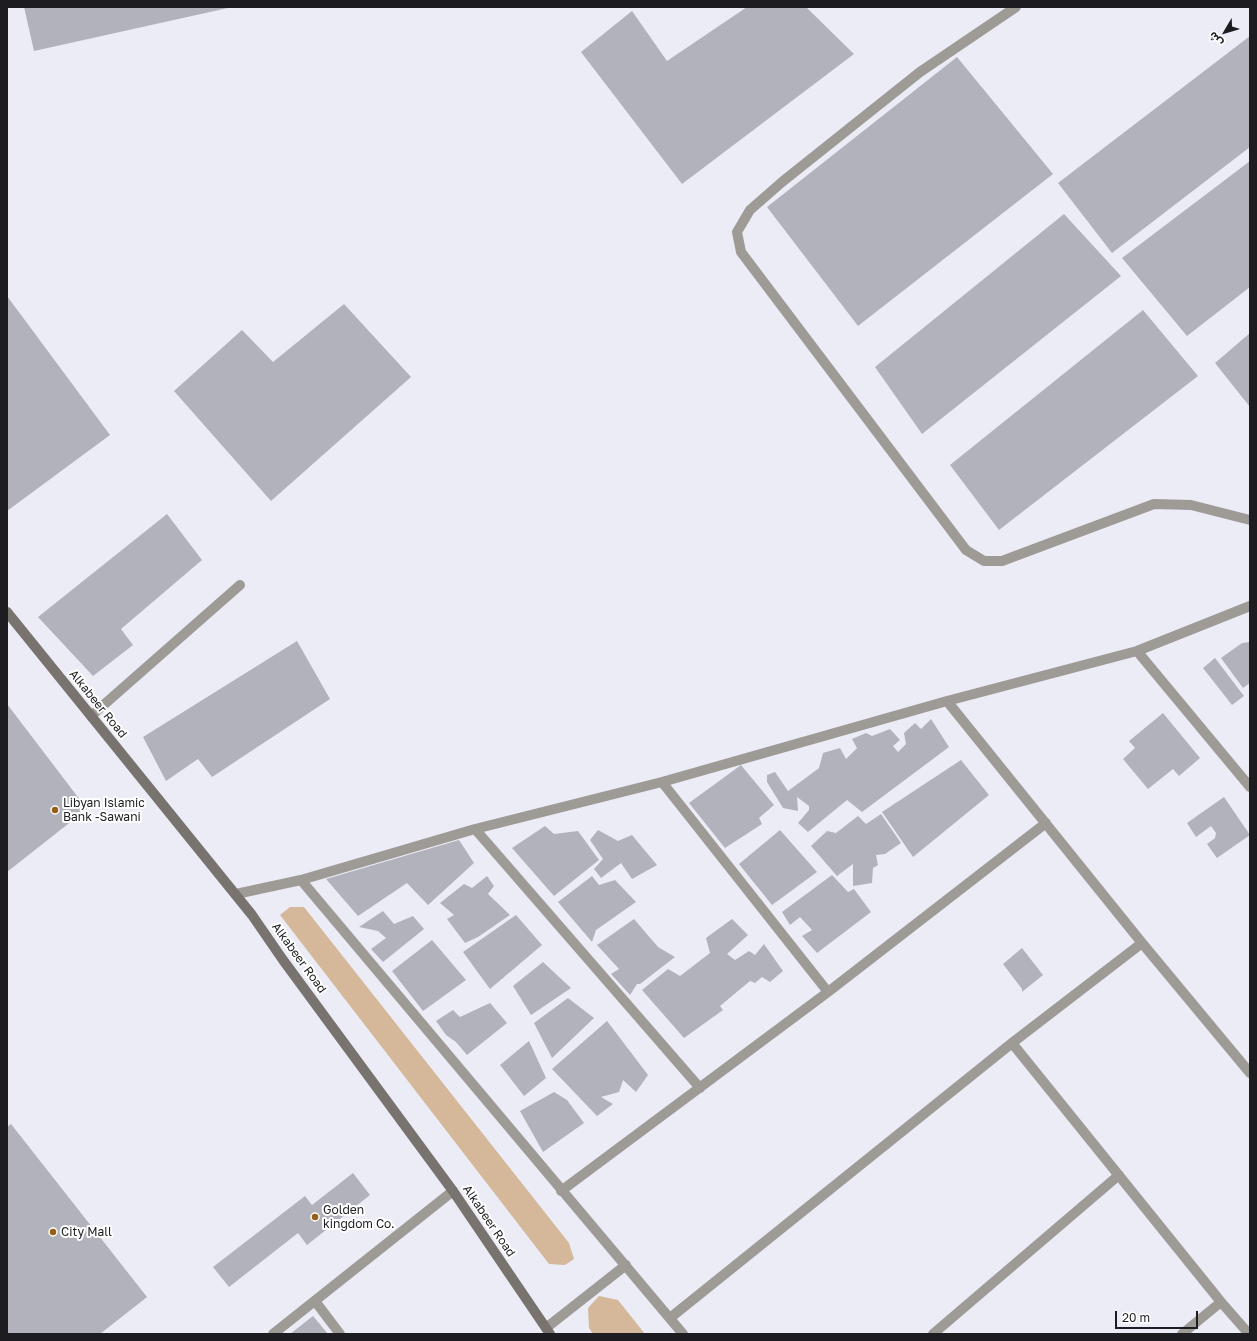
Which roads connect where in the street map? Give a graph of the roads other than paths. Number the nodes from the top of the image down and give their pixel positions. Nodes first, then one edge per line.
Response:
1 (1016, 7) edge
2 (1250, 520) edge
3 (240, 585) dead end
4 (1250, 606) edge
5 (7, 612) edge
6 (1137, 651) junction
7 (947, 701) junction
8 (91, 716) junction
9 (662, 782) junction
10 (1250, 787) edge
11 (1046, 823) junction
12 (475, 829) junction
13 (301, 880) junction
14 (236, 894) junction
15 (1142, 943) junction
16 (828, 992) junction
17 (1012, 1042) junction
18 (1250, 1073) edge
19 (700, 1088) junction
20 (1119, 1175) junction
21 (453, 1191) junction
22 (562, 1191) junction
23 (626, 1265) junction
24 (315, 1301) junction
25 (1221, 1302) junction
26 (670, 1318) junction
27 (548, 1331) edge
28 (273, 1334) edge
29 (340, 1334) edge
30 (683, 1334) edge
31 (933, 1334) edge
32 (1182, 1334) edge
33 (1249, 1334) edge

1 - 2 street
3 - 8 street
4 - 6 street
5 - 8 street, Alkabeer Road
6 - 7 street
6 - 10 street
7 - 9 street
7 - 11 street
8 - 14 street, Alkabeer Road
9 - 12 street
9 - 16 street
11 - 15 street
11 - 16 street
12 - 13 street
12 - 19 street
13 - 14 street
13 - 22 street
14 - 21 street, Alkabeer Road
15 - 17 street
15 - 18 street
16 - 19 street
17 - 20 street
17 - 26 street
19 - 22 street
20 - 25 street
20 - 31 street
21 - 24 street
21 - 27 street, Alkabeer Road
22 - 23 street
23 - 26 street
23 - 27 street
24 - 28 street
24 - 29 street
25 - 32 street
25 - 33 street
26 - 30 street

